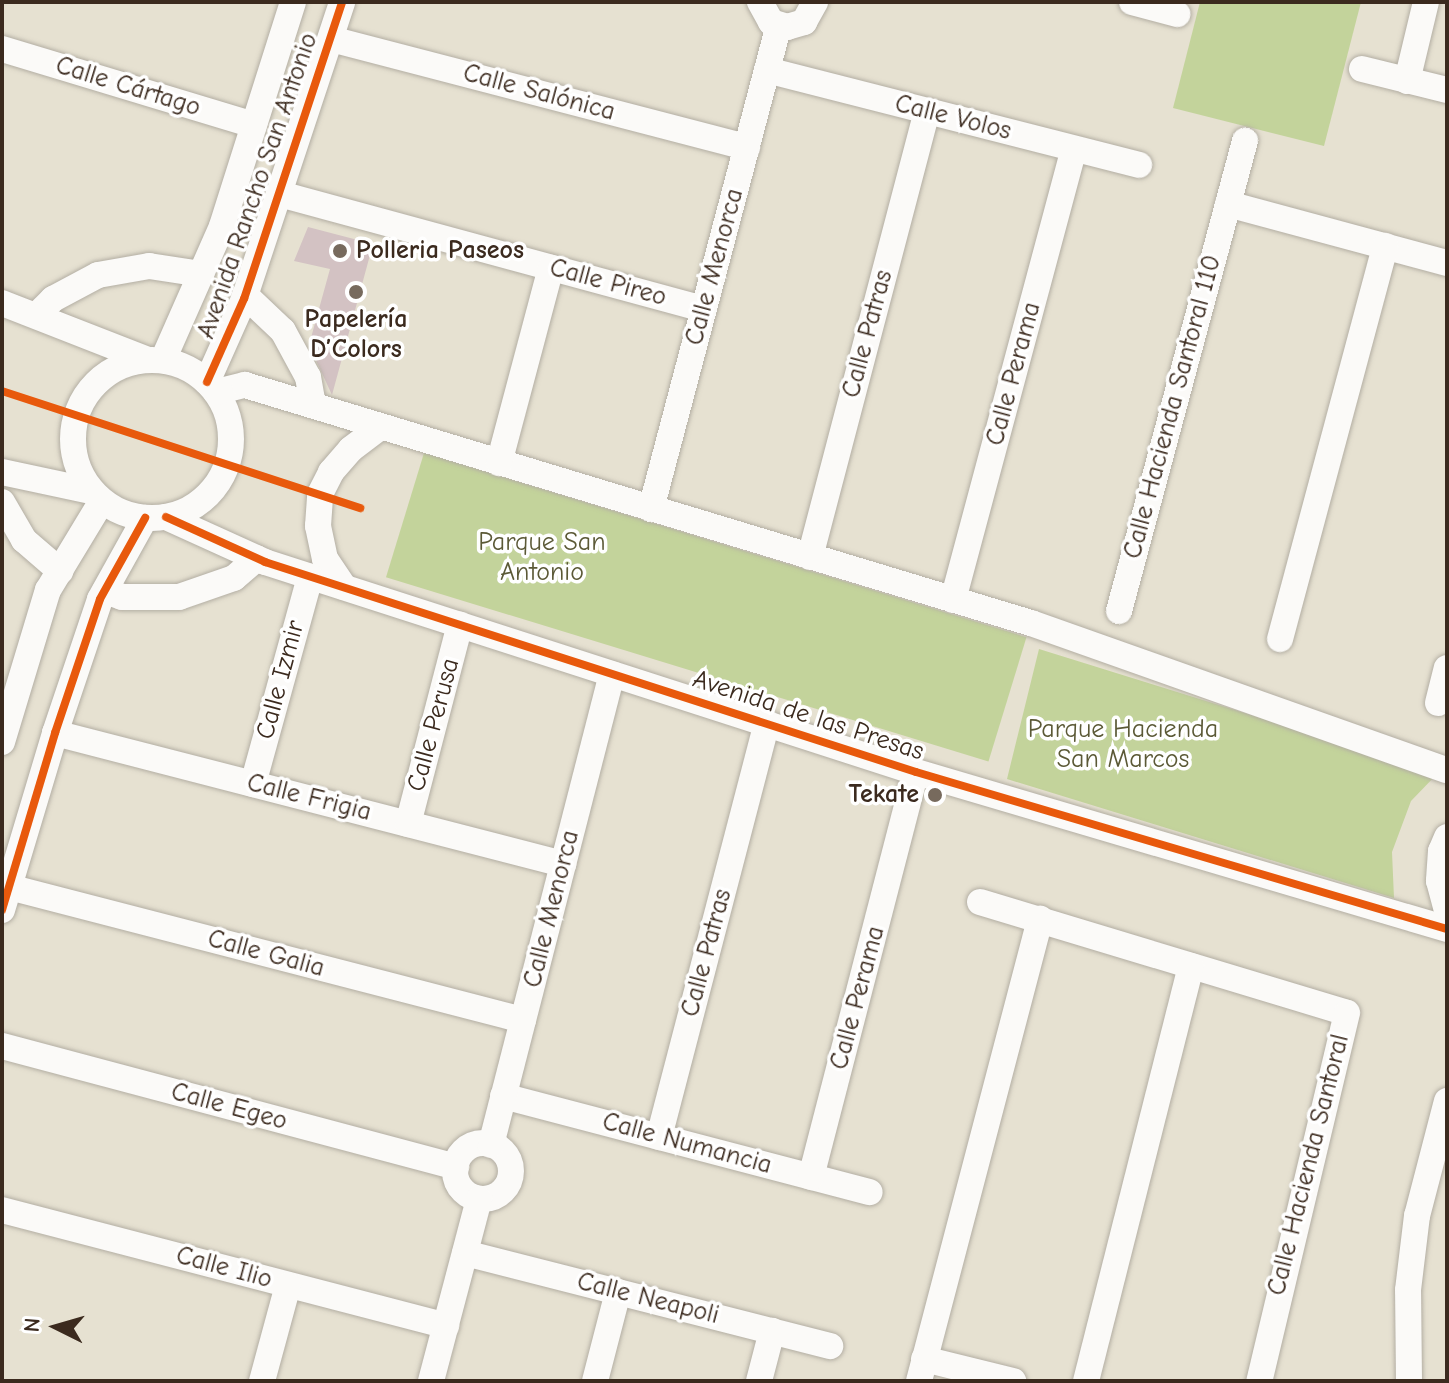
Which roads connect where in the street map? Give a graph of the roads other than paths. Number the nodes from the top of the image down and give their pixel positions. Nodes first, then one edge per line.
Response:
1 (293, 2) edge
2 (342, 2) edge
3 (760, 2) edge
4 (815, 2) edge
5 (1132, 2) edge
6 (1426, 2) edge
7 (1177, 14) dead end
8 (779, 26) junction
9 (331, 39) junction
10 (2, 49) edge
11 (1362, 69) dead end
12 (767, 70) junction
13 (1407, 81) junction
14 (1447, 90) edge
15 (927, 111) junction
16 (254, 125) junction
17 (1245, 141) dead end
18 (747, 147) junction
19 (1074, 149) junction
20 (1139, 165) dead end
21 (280, 194) junction
22 (1228, 204) junction
23 (1385, 246) junction
24 (1447, 263) edge
25 (551, 268) junction
26 (201, 274) junction
27 (245, 295) junction
28 (2, 303) edge
29 (704, 309) junction
30 (37, 315) junction
31 (155, 360) junction
32 (212, 387) junction
33 (313, 406) junction
34 (380, 427) junction
35 (499, 463) junction
36 (2, 472) edge
37 (97, 496) junction
38 (2, 502) edge
39 (651, 509) junction
40 (155, 518) junction
41 (810, 557) junction
42 (257, 558) junction
43 (60, 571) junction
44 (310, 577) junction
45 (344, 587) junction
46 (105, 591) junction
47 (953, 600) junction
48 (1119, 611) dead end
49 (460, 625) junction
50 (1280, 639) dead end
51 (1447, 668) edge
52 (612, 674) junction
53 (1438, 703) dead end
54 (767, 723) junction
55 (4, 727) edge
56 (55, 733) junction
57 (1447, 770) edge
58 (916, 772) junction
59 (253, 784) junction
60 (408, 824) junction
61 (1447, 837) edge
62 (563, 864) junction
63 (5, 899) edge
64 (980, 902) dead end
65 (1447, 911) edge
66 (1040, 919) junction
67 (1447, 929) edge
68 (1191, 966) junction
69 (523, 1020) junction
70 (2, 1046) edge
71 (503, 1096) junction
72 (1447, 1101) edge
73 (659, 1137) junction
74 (491, 1145) junction
75 (456, 1167) junction
76 (811, 1177) junction
77 (870, 1192) dead end
78 (479, 1199) junction
79 (2, 1210) edge
80 (465, 1253) junction
81 (288, 1285) junction
82 (618, 1292) junction
83 (446, 1326) junction
84 (772, 1331) junction
85 (830, 1346) dead end
86 (922, 1370) edge
87 (262, 1381) edge
88 (431, 1381) edge
89 (595, 1381) edge
90 (759, 1381) edge
91 (1013, 1381) edge
92 (1086, 1381) edge
93 (1259, 1381) edge
94 (1409, 1381) edge

1 - 16 street, Avenida Rancho San Antonio
2 - 9 street, Avenida Rancho San Antonio
3 - 8 street
4 - 8 street
5 - 7 street
6 - 13 street
8 - 12 street, Calle Menorca
9 - 18 street, Calle Salónica
9 - 21 street, Avenida Rancho San Antonio
10 - 16 street, Calle Cártago
11 - 13 street
12 - 15 street, Calle Volos
12 - 18 street, Calle Menorca
13 - 14 street
15 - 19 street, Calle Volos
15 - 41 street, Calle Patras
16 - 26 street, Avenida Rancho San Antonio
17 - 22 street, Calle Hacienda Santoral 110
18 - 29 street, Calle Menorca
19 - 20 street, Calle Volos
19 - 47 street, Calle Perama
21 - 25 street, Calle Pireo
21 - 27 street, Avenida Rancho San Antonio
22 - 23 street
22 - 48 street, Calle Hacienda Santoral 110
23 - 24 street
23 - 50 street
25 - 29 street, Calle Pireo
25 - 35 street
26 - 30 street
26 - 31 street, Avenida Rancho San Antonio
27 - 32 street, Avenida Rancho San Antonio
27 - 33 street
28 - 30 street
29 - 39 street, Calle Menorca
30 - 31 street
31 - 32 street
31 - 37 street
32 - 33 street
32 - 40 street
33 - 34 street
34 - 35 street
34 - 45 street
35 - 39 street
36 - 37 street
37 - 40 street
37 - 43 street
38 - 43 street
39 - 41 street
40 - 42 street, Avenida de las Presas
40 - 46 street
41 - 47 street
42 - 44 street, Avenida de las Presas
42 - 46 street
43 - 55 street
44 - 45 street, Avenida de las Presas
44 - 59 street, Calle Izmir
45 - 49 street, Avenida de las Presas
46 - 56 street
47 - 57 street
49 - 52 street, Avenida de las Presas
49 - 60 street, Calle Perusa
51 - 53 street
52 - 54 street, Avenida de las Presas
52 - 62 street, Calle Menorca
54 - 58 street, Avenida de las Presas
54 - 73 street, Calle Patras
56 - 59 street, Calle Frigia
56 - 63 street
58 - 67 street, Avenida de las Presas
58 - 76 street, Calle Perama
59 - 60 street, Calle Frigia
60 - 62 street, Calle Frigia
61 - 65 street
62 - 69 street, Calle Menorca
63 - 69 street, Calle Galia
64 - 66 street, Calle Hacienda Santoral
66 - 68 street, Calle Hacienda Santoral
66 - 86 street
68 - 92 street
68 - 93 street, Calle Hacienda Santoral
69 - 71 street, Calle Menorca
70 - 75 street, Calle Egeo
71 - 73 street, Calle Numancia
71 - 74 street, Calle Menorca
72 - 94 street
73 - 76 street, Calle Numancia
74 - 75 street
74 - 78 street
75 - 78 street
76 - 77 street, Calle Numancia
78 - 80 street
79 - 81 street, Calle Ilio
80 - 82 street, Calle Neapoli
80 - 83 street
81 - 83 street, Calle Ilio
81 - 87 street
82 - 84 street, Calle Neapoli
82 - 89 street
83 - 88 street
84 - 85 street, Calle Neapoli
84 - 90 street
86 - 91 street

